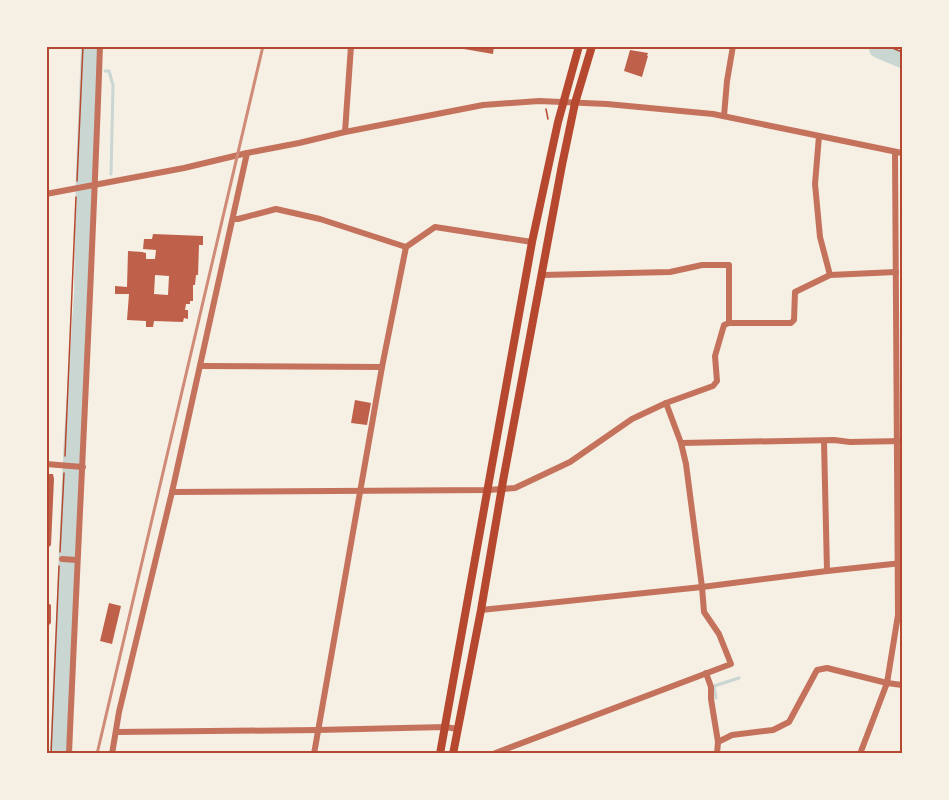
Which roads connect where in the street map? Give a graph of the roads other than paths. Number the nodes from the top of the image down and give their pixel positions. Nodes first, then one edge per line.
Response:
1 (100, 46) edge
2 (351, 46) edge
3 (579, 46) edge
4 (592, 46) edge
5 (733, 46) edge
6 (563, 102) junction
7 (575, 103) junction
8 (724, 116) junction
9 (345, 132) junction
10 (819, 135) junction
11 (899, 152) edge
12 (247, 153) junction
13 (94, 184) junction
14 (46, 194) edge
15 (233, 219) junction
16 (532, 242) junction
17 (406, 247) junction
18 (896, 272) junction
19 (542, 275) junction
20 (830, 275) junction
21 (729, 323) junction
22 (200, 366) junction
23 (382, 367) junction
24 (666, 403) junction
25 (824, 441) junction
26 (899, 442) edge
27 (681, 443) junction
28 (46, 464) edge
29 (81, 466) junction
30 (502, 489) junction
31 (361, 490) junction
32 (488, 490) junction
33 (172, 492) junction
34 (62, 559) dead end
35 (75, 559) junction
36 (900, 563) edge
37 (827, 571) junction
38 (702, 587) junction
39 (481, 610) junction
40 (706, 673) junction
41 (887, 683) junction
42 (903, 685) edge
43 (445, 727) junction
44 (458, 729) junction
45 (318, 730) junction
46 (116, 732) junction
47 (718, 742) junction
48 (69, 753) edge
49 (111, 753) edge
50 (314, 753) edge
51 (440, 753) edge
52 (453, 753) edge
53 (493, 753) edge
54 (717, 753) edge
55 (860, 753) edge

1 - 13 street
2 - 9 street
3 - 6 main road
4 - 7 main road
5 - 8 street
6 - 7 street
6 - 9 street
6 - 16 main road
7 - 8 street
7 - 19 main road
8 - 10 street
9 - 12 street
10 - 11 street
10 - 20 street
11 - 18 street
12 - 13 street
12 - 15 street
13 - 14 street
13 - 29 street
15 - 17 street
15 - 22 street
16 - 17 street
16 - 32 main road
17 - 23 street
18 - 20 street
18 - 26 street
19 - 21 street
19 - 30 main road
20 - 21 street
21 - 24 street
22 - 23 street
22 - 33 street
23 - 31 street
24 - 27 street
24 - 30 street
25 - 26 street
25 - 27 street
25 - 37 street
26 - 36 street
27 - 38 street
28 - 29 street
29 - 35 street
30 - 32 street
30 - 39 main road
31 - 32 street
31 - 33 street
31 - 45 street
32 - 43 main road
33 - 46 street
34 - 35 street
35 - 48 street
36 - 37 street
36 - 41 street
37 - 38 street
38 - 39 street
38 - 40 street
39 - 44 main road
40 - 47 street
40 - 53 street
41 - 42 street
41 - 47 street
41 - 55 street
43 - 44 street
43 - 45 street
43 - 51 main road
44 - 52 main road
45 - 46 street
45 - 50 street
46 - 49 street
47 - 54 street

